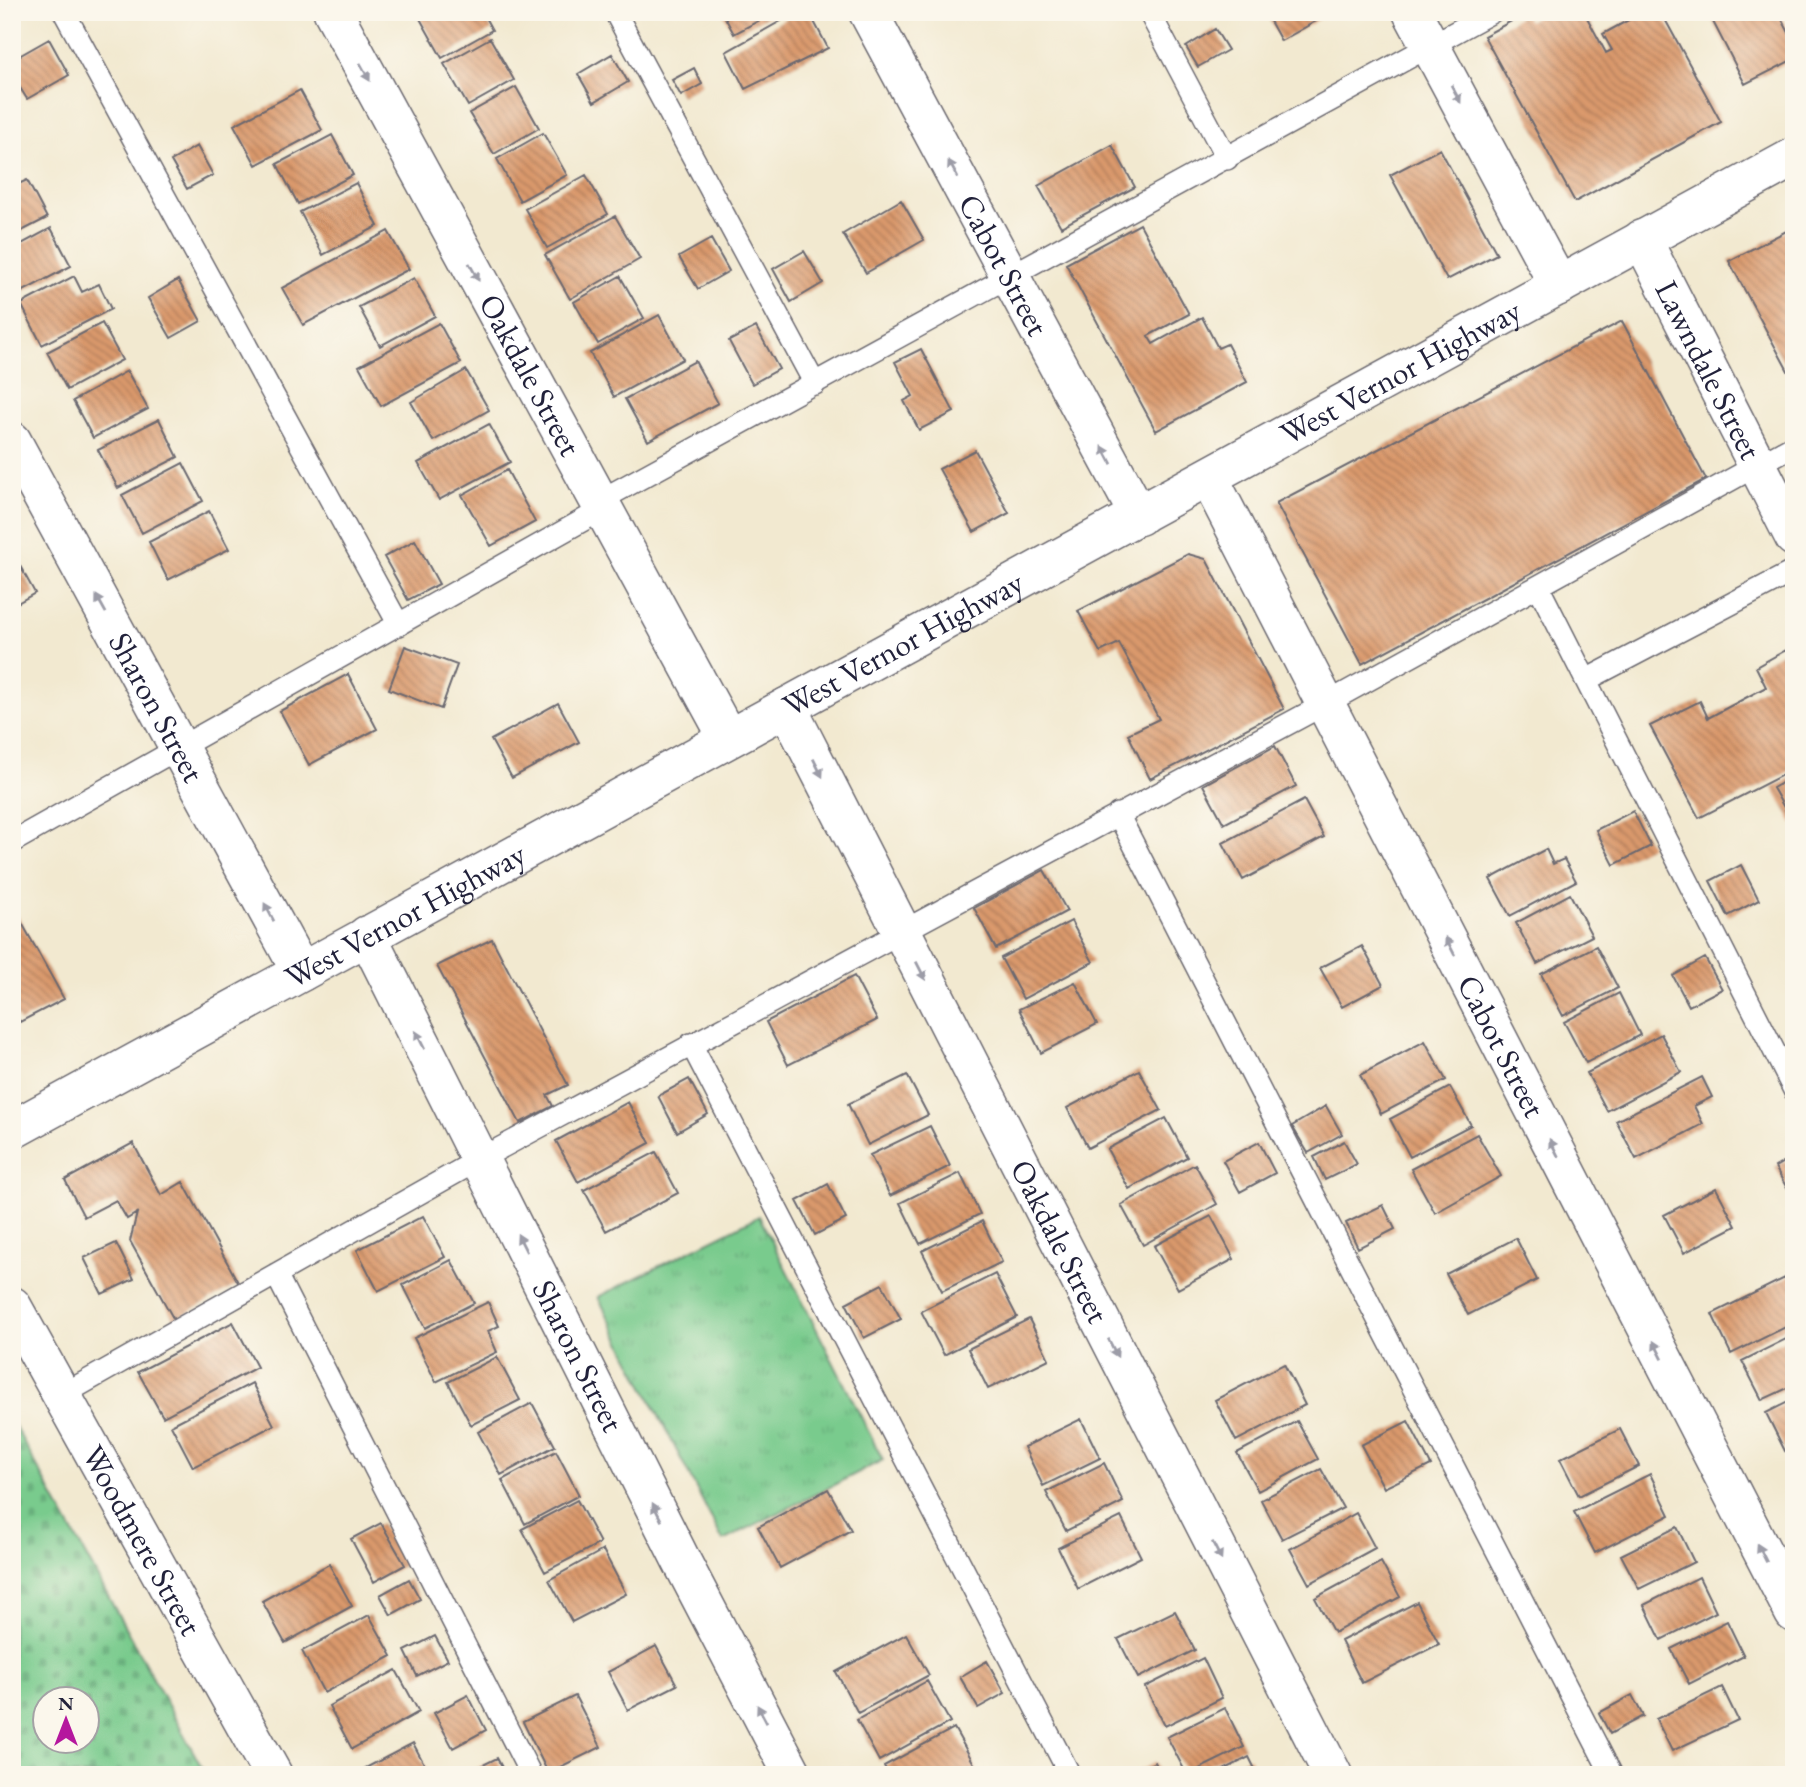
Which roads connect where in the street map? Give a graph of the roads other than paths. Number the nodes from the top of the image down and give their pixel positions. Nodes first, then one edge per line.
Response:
1 (64, 12) edge
2 (333, 12) edge
3 (615, 12) edge
4 (869, 12) edge
5 (1149, 12) edge
6 (1412, 12) edge
7 (1492, 12) edge
8 (1430, 47) junction
9 (1794, 157) edge
10 (1227, 159) junction
11 (1642, 239) junction
12 (1012, 278) junction
13 (1559, 286) junction
14 (815, 384) junction
15 (12, 441) edge
16 (1794, 445) edge
17 (1757, 466) junction
18 (1209, 478) junction
19 (601, 505) junction
20 (1139, 516) junction
21 (1794, 537) edge
22 (1794, 571) edge
23 (1539, 588) junction
24 (399, 625) junction
25 (1586, 680) junction
26 (1325, 704) junction
27 (787, 707) junction
28 (729, 738) junction
29 (181, 750) junction
30 (1118, 814) junction
31 (12, 842) edge
32 (901, 931) junction
33 (367, 935) junction
34 (301, 972) junction
35 (691, 1044) junction
36 (1794, 1090) edge
37 (12, 1130) edge
38 (480, 1159) junction
39 (276, 1274) junction
40 (12, 1306) edge
41 (62, 1395) junction
42 (1794, 1613) edge
43 (273, 1775) edge
44 (531, 1775) edge
45 (793, 1775) edge
46 (1070, 1775) edge
47 (1334, 1775) edge
48 (1612, 1775) edge

1 - 24 lane
2 -> 19 street, Oakdale Street
3 - 14 lane
12 -> 4 street, Cabot Street
5 - 10 lane
6 - 8 street
7 - 8 lane
8 - 10 lane
8 -> 13 street
9 - 11 street, West Vernor Highway
10 - 12 lane
11 - 13 street, West Vernor Highway
11 - 17 street, Lawndale Street
12 - 14 lane
20 -> 12 street, Cabot Street
13 - 18 street, West Vernor Highway
14 - 19 lane
29 -> 15 street, Sharon Street
16 - 17 lane
17 - 21 street, Lawndale Street
17 - 23 lane
18 - 20 street, West Vernor Highway
18 - 26 street, Cabot Street
19 - 24 lane
19 - 28 street, Oakdale Street
20 - 27 street, West Vernor Highway
22 - 25 lane
23 - 25 lane
23 - 26 lane
24 - 29 lane
25 - 36 lane
26 - 30 lane
42 -> 26 street, Cabot Street
27 - 28 street, West Vernor Highway
27 -> 32 street, Oakdale Street
28 - 33 street, West Vernor Highway
29 - 31 lane
34 -> 29 street, Sharon Street
30 - 32 lane
30 - 48 lane
32 - 35 lane
32 -> 47 street, Oakdale Street
33 - 34 street, West Vernor Highway
38 -> 33 street, Sharon Street
34 - 37 street, West Vernor Highway
35 - 38 lane
35 - 46 lane
38 - 39 lane
45 -> 38 street, Sharon Street
39 - 41 lane
39 - 44 lane
40 - 41 street, Woodmere Street
41 - 43 street, Woodmere Street

